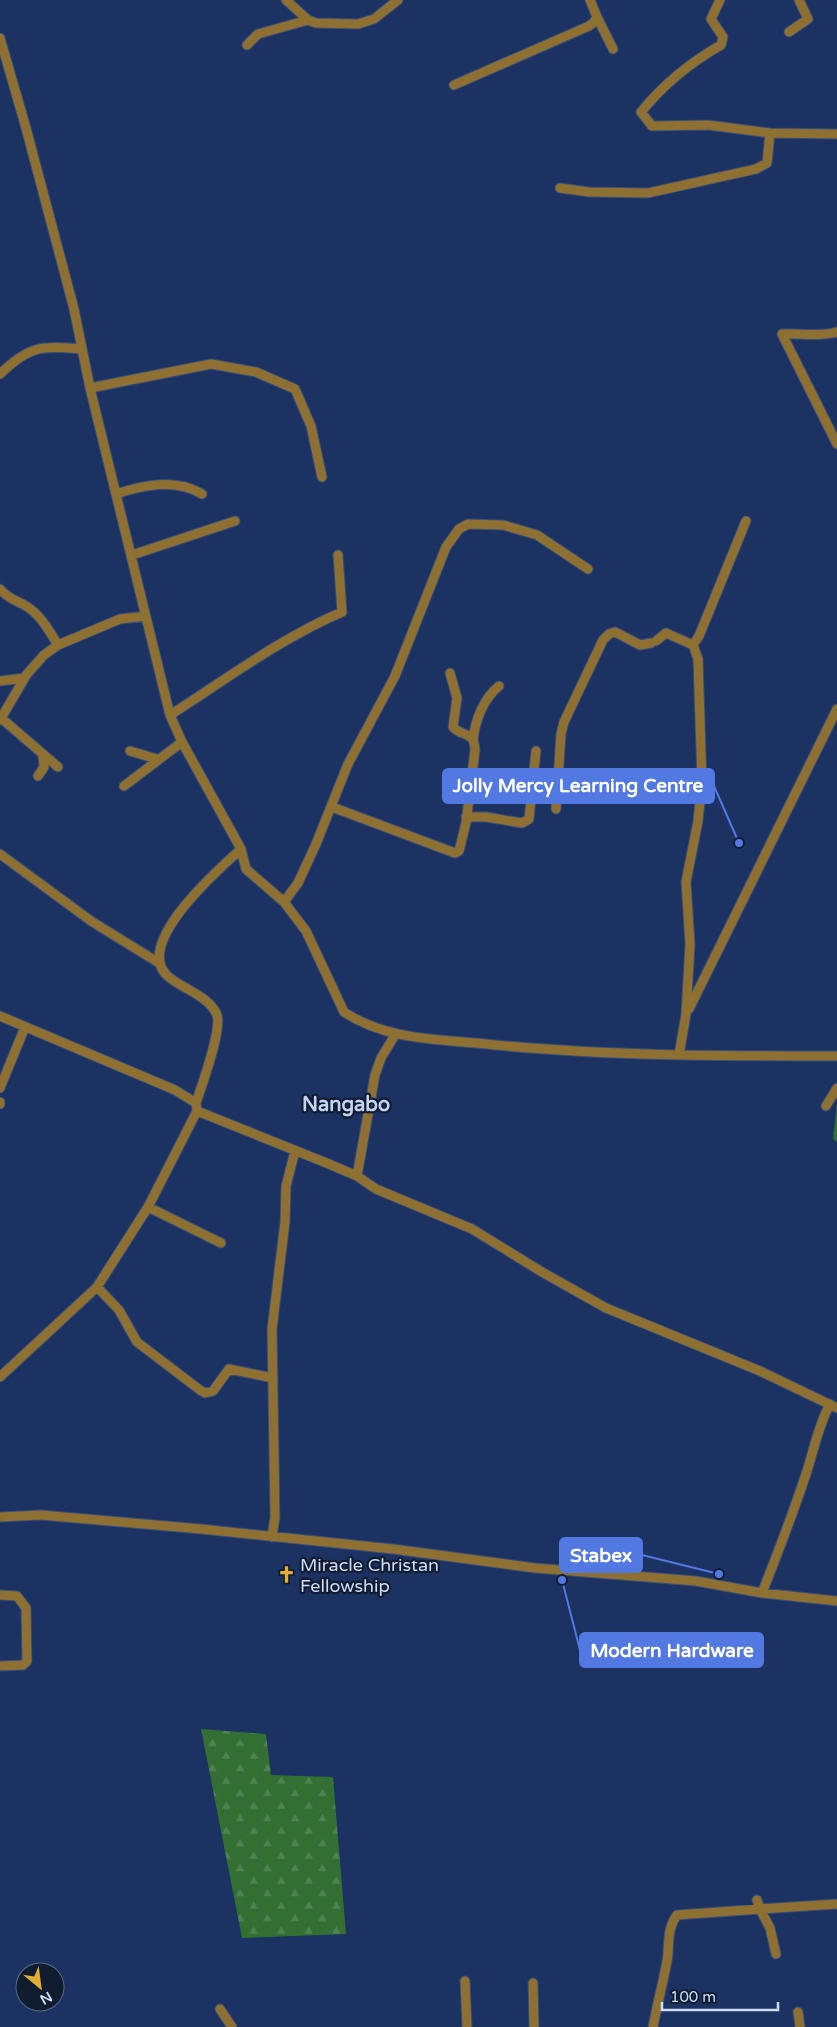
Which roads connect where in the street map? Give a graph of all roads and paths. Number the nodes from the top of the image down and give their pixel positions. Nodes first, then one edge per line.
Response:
1 (286, 0) edge
2 (398, 0) edge
3 (590, 0) edge
4 (720, 0) edge
5 (799, 0) edge
6 (597, 16) junction
7 (308, 20) junction
8 (789, 32) dead end
9 (0, 38) edge
10 (247, 45) dead end
11 (613, 49) dead end
12 (454, 85) dead end
13 (770, 133) junction
14 (837, 134) edge
15 (560, 188) dead end
16 (837, 332) edge
17 (81, 350) junction
18 (0, 374) edge
19 (90, 388) junction
20 (837, 444) edge
21 (322, 477) dead end
22 (116, 494) junction
23 (202, 494) dead end
24 (235, 521) dead end
25 (746, 521) dead end
26 (132, 555) junction
27 (338, 555) dead end
28 (588, 569) dead end
29 (0, 589) edge
30 (146, 616) junction
31 (693, 645) junction
32 (58, 646) junction
33 (450, 673) dead end
34 (24, 678) junction
35 (0, 682) edge
36 (499, 686) dead end
37 (837, 709) edge
38 (170, 715) junction
39 (0, 719) edge
40 (473, 740) junction
41 (182, 742) junction
42 (130, 751) dead end
43 (536, 751) dead end
44 (43, 756) junction
45 (157, 759) junction
46 (58, 767) dead end
47 (38, 776) dead end
48 (124, 786) dead end
49 (332, 807) junction
50 (556, 809) dead end
51 (466, 817) junction
52 (241, 849) junction
53 (0, 854) edge
54 (284, 902) junction
55 (159, 962) junction
56 (686, 1014) junction
57 (0, 1016) edge
58 (25, 1027) junction
59 (395, 1035) junction
60 (679, 1055) junction
61 (837, 1056) edge
62 (0, 1088) edge
63 (837, 1088) edge
64 (826, 1106) dead end
65 (197, 1107) junction
66 (294, 1151) junction
67 (357, 1176) junction
68 (148, 1207) junction
69 (220, 1243) dead end
70 (97, 1287) junction
71 (0, 1377) edge
72 (274, 1378) junction
73 (833, 1406) edge
74 (0, 1518) edge
75 (272, 1538) junction
76 (762, 1593) junction
77 (0, 1595) edge
78 (837, 1601) edge
79 (0, 1666) edge
80 (759, 1904) junction
81 (837, 1904) edge
82 (776, 1954) dead end
83 (466, 1981) dead end
84 (534, 1983) dead end
85 (220, 2009) dead end
86 (798, 2012) dead end
87 (232, 2027) edge
88 (467, 2027) edge
89 (534, 2027) edge
90 (653, 2027) edge
91 (800, 2027) edge

1 - 7 street
2 - 7 street
3 - 6 street
4 - 13 street
5 - 8 street
6 - 11 street
6 - 12 street
7 - 10 street
9 - 17 street
13 - 14 street
13 - 15 street
16 - 20 street
17 - 18 street
17 - 19 street
19 - 21 street
19 - 22 street
22 - 23 street
22 - 26 street
24 - 26 street
25 - 31 street
26 - 30 street
27 - 38 street
28 - 49 street
29 - 32 street
30 - 32 street
30 - 38 street
31 - 50 street
31 - 56 street
32 - 34 street
33 - 40 street
34 - 35 street
34 - 39 street
36 - 40 street
37 - 56 street
38 - 41 street
39 - 44 street
40 - 51 street
41 - 45 street
41 - 52 street
42 - 45 street
43 - 51 street
44 - 46 street
44 - 47 street
45 - 48 street
49 - 51 street
49 - 54 street
52 - 54 street
52 - 55 street
53 - 55 street
54 - 59 street
55 - 65 street
56 - 60 street
57 - 58 street
58 - 62 street
58 - 65 street
59 - 60 street
59 - 67 street
60 - 61 street
63 - 64 street
65 - 66 street
65 - 68 street
66 - 67 street
66 - 72 street
67 - 73 street
68 - 69 street
68 - 70 street
70 - 71 street
70 - 72 street
72 - 75 street
73 - 76 street
74 - 75 street
75 - 76 street
76 - 78 street
77 - 79 street
80 - 81 street
80 - 82 street
80 - 90 street
83 - 88 street
84 - 89 street
85 - 87 street
86 - 91 street

